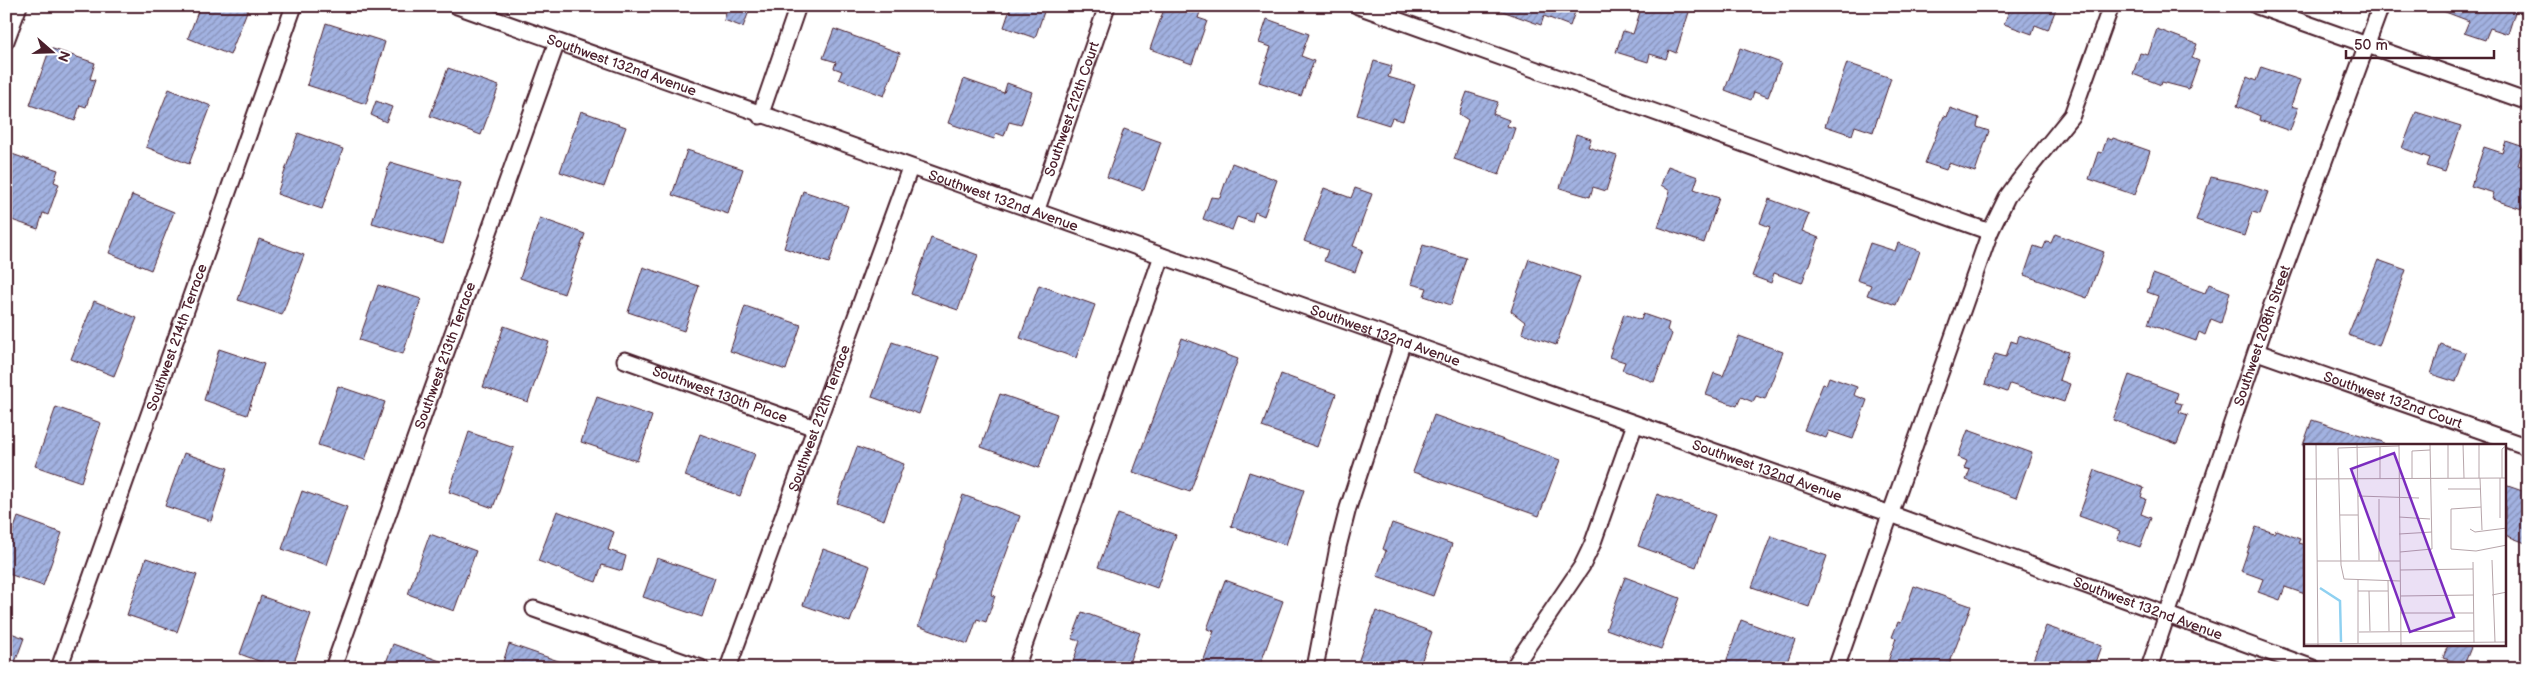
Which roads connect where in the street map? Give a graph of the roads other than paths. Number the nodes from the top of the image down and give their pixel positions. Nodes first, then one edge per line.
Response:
1 (18, 6) edge
2 (294, 6) edge
3 (457, 6) edge
4 (798, 6) edge
5 (1107, 6) edge
6 (1358, 6) edge
7 (2112, 6) edge
8 (2257, 6) edge
9 (2381, 6) edge
10 (6, 41) edge
11 (557, 42) junction
12 (2366, 45) junction
13 (2528, 102) edge
14 (760, 116) junction
15 (910, 168) junction
16 (1036, 212) junction
17 (1990, 232) junction
18 (1162, 256) junction
19 (1403, 341) junction
20 (2257, 352) junction
21 (625, 360) dead end
22 (1635, 424) junction
23 (815, 428) junction
24 (2528, 447) edge
25 (1891, 514) junction
26 (534, 609) dead end
27 (2167, 616) junction
28 (59, 668) edge
29 (333, 668) edge
30 (701, 668) edge
31 (728, 668) edge
32 (1016, 668) edge
33 (1315, 668) edge
34 (1513, 668) edge
35 (1836, 668) edge
36 (2149, 668) edge
37 (2313, 668) edge

1 - 10 street
2 - 28 street, Southwest 214th Terrace
3 - 11 street, Southwest 132nd Avenue
4 - 14 street
5 - 16 street, Southwest 212th Court
6 - 17 street
7 - 17 street
8 - 12 street
9 - 12 street, Southwest 208th Street
11 - 14 street, Southwest 132nd Avenue
11 - 29 street, Southwest 213th Terrace
12 - 13 street
12 - 20 street, Southwest 208th Street
14 - 15 street, Southwest 132nd Avenue
15 - 16 street, Southwest 132nd Avenue
15 - 23 street, Southwest 212th Terrace
16 - 18 street, Southwest 132nd Avenue
17 - 25 street
18 - 19 street, Southwest 132nd Avenue
18 - 32 street
19 - 22 street, Southwest 132nd Avenue
19 - 33 street
20 - 24 street, Southwest 132nd Court
20 - 27 street, Southwest 208th Street
21 - 23 street, Southwest 130th Place
22 - 25 street, Southwest 132nd Avenue
22 - 34 street
23 - 31 street, Southwest 212th Terrace
25 - 27 street, Southwest 132nd Avenue
25 - 35 street
26 - 30 street
27 - 36 street, Southwest 208th Street
27 - 37 street, Southwest 132nd Avenue

